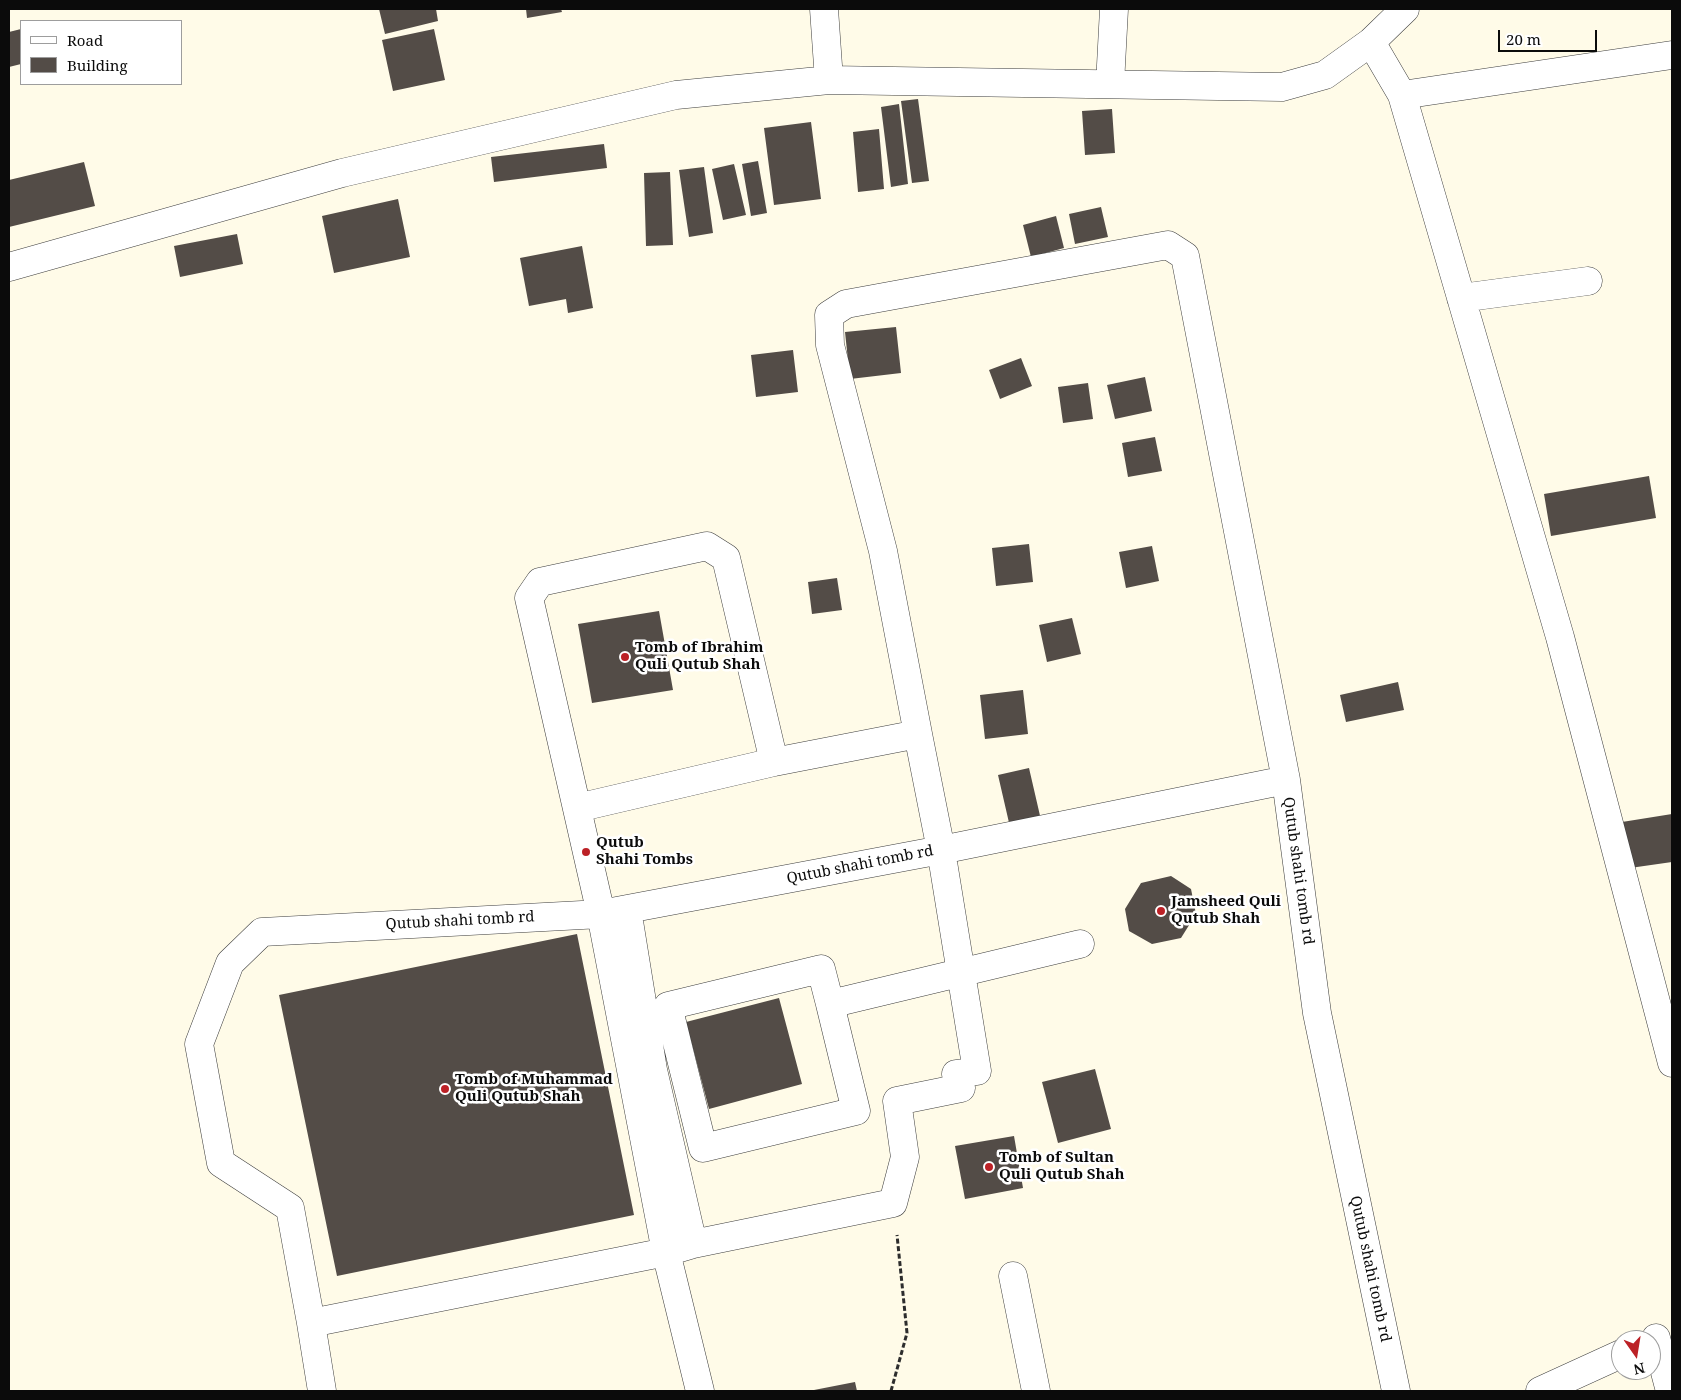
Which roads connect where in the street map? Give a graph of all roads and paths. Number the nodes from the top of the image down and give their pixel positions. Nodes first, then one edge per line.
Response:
1 (824, 9) edge
2 (1114, 9) edge
3 (1405, 9) edge
4 (1371, 42) junction
5 (1672, 55) edge
6 (829, 80) junction
7 (1110, 84) junction
8 (1402, 95) junction
9 (9, 268) edge
10 (1588, 281) dead end
11 (1461, 298) junction
12 (918, 734) junction
13 (774, 762) junction
14 (1286, 780) junction
15 (577, 808) junction
16 (941, 850) junction
17 (614, 911) junction
18 (1080, 944) dead end
19 (961, 972) junction
20 (830, 1004) junction
21 (1672, 1063) edge
22 (683, 1064) junction
23 (653, 1070) junction
24 (893, 1203) junction
25 (693, 1244) junction
26 (666, 1252) junction
27 (1013, 1276) dead end
28 (311, 1322) junction
29 (1661, 1342) edge
30 (1611, 1359) edge
31 (322, 1391) edge
32 (700, 1391) edge
33 (891, 1391) edge
34 (1036, 1391) edge
35 (1396, 1391) edge
36 (1540, 1391) edge
37 (1670, 1391) edge

1 - 6 street
2 - 7 street
3 - 4 street
4 - 7 street
4 - 8 street
5 - 8 street
6 - 7 street
6 - 9 street
8 - 11 street
10 - 11 street
11 - 21 street
12 - 13 street
12 - 14 street
12 - 16 street
13 - 15 street
13 - 15 street
14 - 16 street, Qutub shahi tomb rd
14 - 35 street, Qutub shahi tomb rd
15 - 17 street
16 - 17 street, Qutub shahi tomb rd
16 - 19 street
17 - 23 street
17 - 26 street
17 - 28 street, Qutub shahi tomb rd
18 - 19 street
19 - 20 street
19 - 24 street
20 - 22 street
20 - 22 street
22 - 23 street
23 - 25 street
24 - 25 street
24 - 33 path
25 - 26 street
26 - 28 street
26 - 32 street
27 - 34 street
28 - 31 street, Qutub shahi tomb rd
29 - 37 street
30 - 36 street

